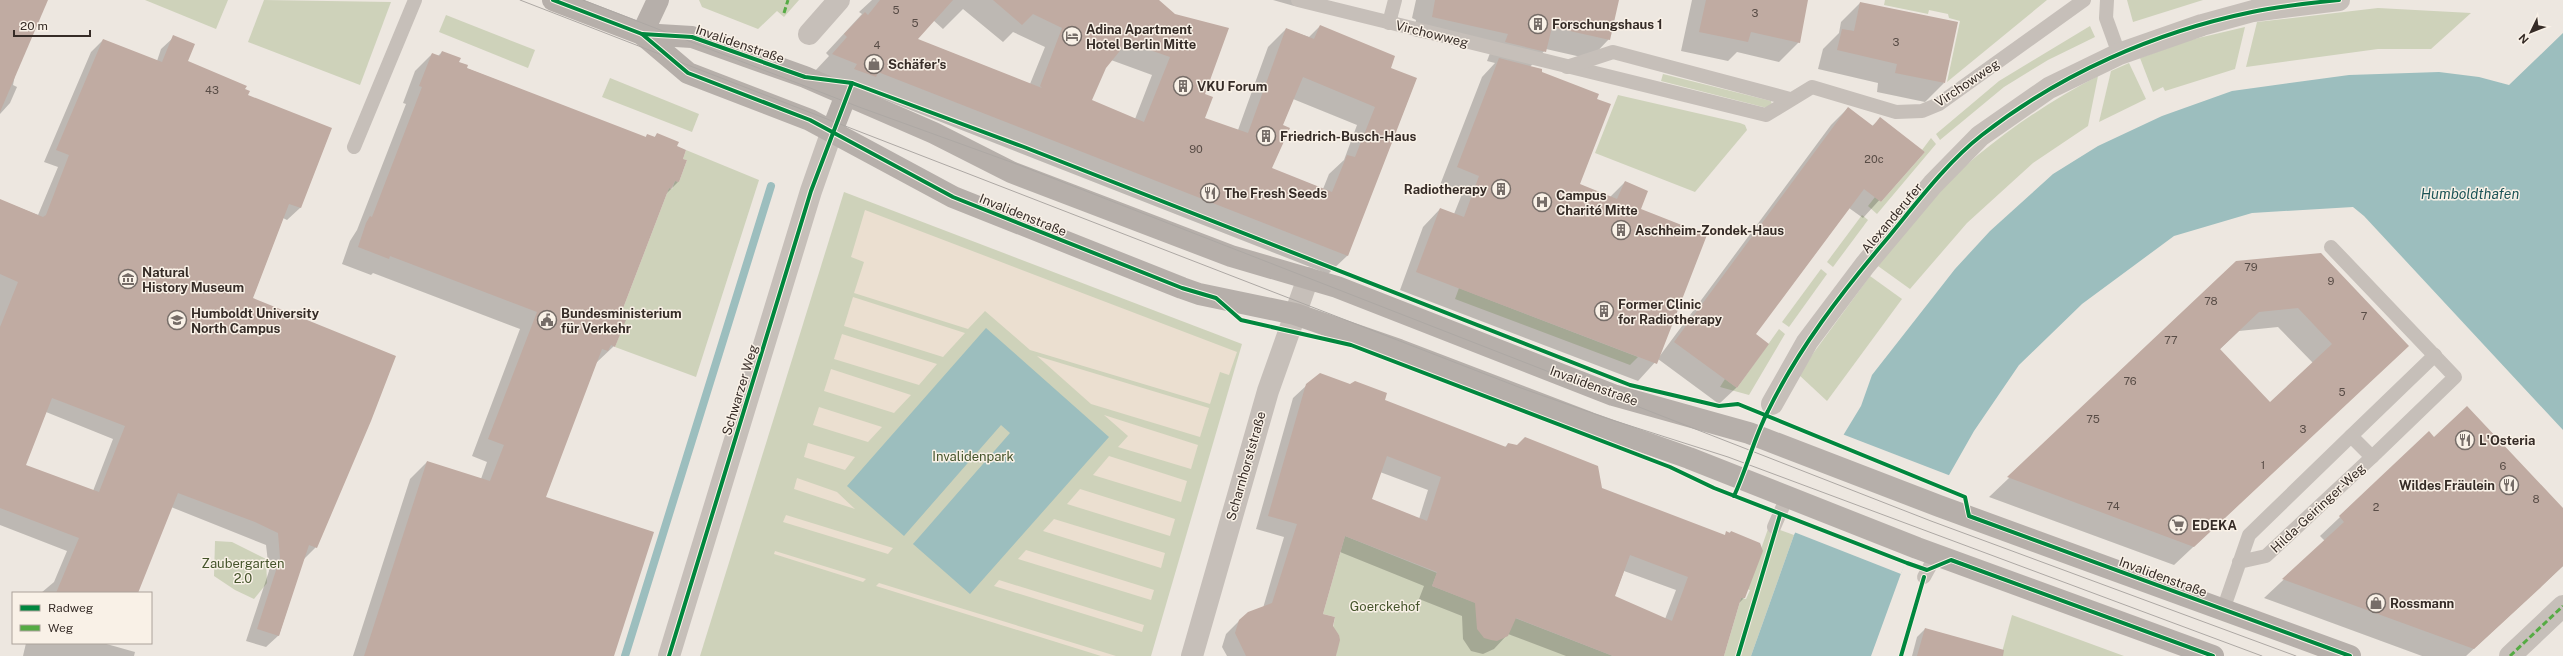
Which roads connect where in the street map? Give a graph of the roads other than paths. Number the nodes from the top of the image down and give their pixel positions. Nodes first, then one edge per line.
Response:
1 (415, 0) edge
2 (553, 0) edge
3 (658, 0) edge
4 (839, 0) edge
5 (1298, 0) edge
6 (1395, 0) edge
7 (2084, 0) edge
8 (2107, 0) edge
9 (2339, 0) edge
10 (1327, 4) edge
11 (1389, 23) junction
12 (642, 34) junction
13 (809, 34) dead end
14 (2118, 54) junction
15 (1566, 67) junction
16 (846, 95) junction
17 (1790, 99) junction
18 (832, 131) junction
19 (354, 147) dead end
20 (2331, 247) dead end
21 (1308, 278) junction
22 (1295, 314) junction
23 (2435, 355) junction
24 (1772, 404) dead end
25 (2351, 436) junction
26 (2372, 457) junction
27 (1794, 500) junction
28 (1774, 527) dead end
29 (1926, 552) junction
30 (2239, 562) junction
31 (1924, 577) dead end
32 (2563, 606) edge
33 (2223, 610) junction
34 (669, 656) edge
35 (1192, 656) edge
36 (2213, 656) edge
37 (2350, 656) edge
38 (2510, 656) edge

1 - 19 lane
2 - 12 main road, Invalidenstraße
3 - 12 main road
4 - 13 street
5 - 10 lane, Virchowweg
6 - 11 lane
7 - 17 lane, Virchowweg
8 - 14 lane
9 - 14 street, Alexanderufer
10 - 11 lane, Virchowweg
11 - 15 lane, Virchowweg
12 - 16 main road, Invalidenstraße
12 - 18 main road, Invalidenstraße
14 - 24 street, Alexanderufer
15 - 17 lane
15 - 17 lane, Virchowweg
16 - 18 main road
16 - 21 main road, Invalidenstraße
18 - 22 main road, Invalidenstraße
18 - 34 street, Schwarzer Weg
20 - 23 lane
21 - 22 street, Scharnhorststraße
21 - 33 main road, Invalidenstraße
22 - 27 main road, Invalidenstraße
22 - 35 street, Scharnhorststraße
23 - 25 lane
23 - 26 lane, Hilda-Geiringer-Weg
25 - 26 lane, Hilda-Geiringer-Weg
25 - 30 lane
26 - 30 lane, Hilda-Geiringer-Weg
27 - 28 lane
27 - 29 main road, Invalidenstraße
29 - 31 lane
29 - 36 main road, Invalidenstraße
30 - 33 lane
32 - 38 street
33 - 37 main road, Invalidenstraße

